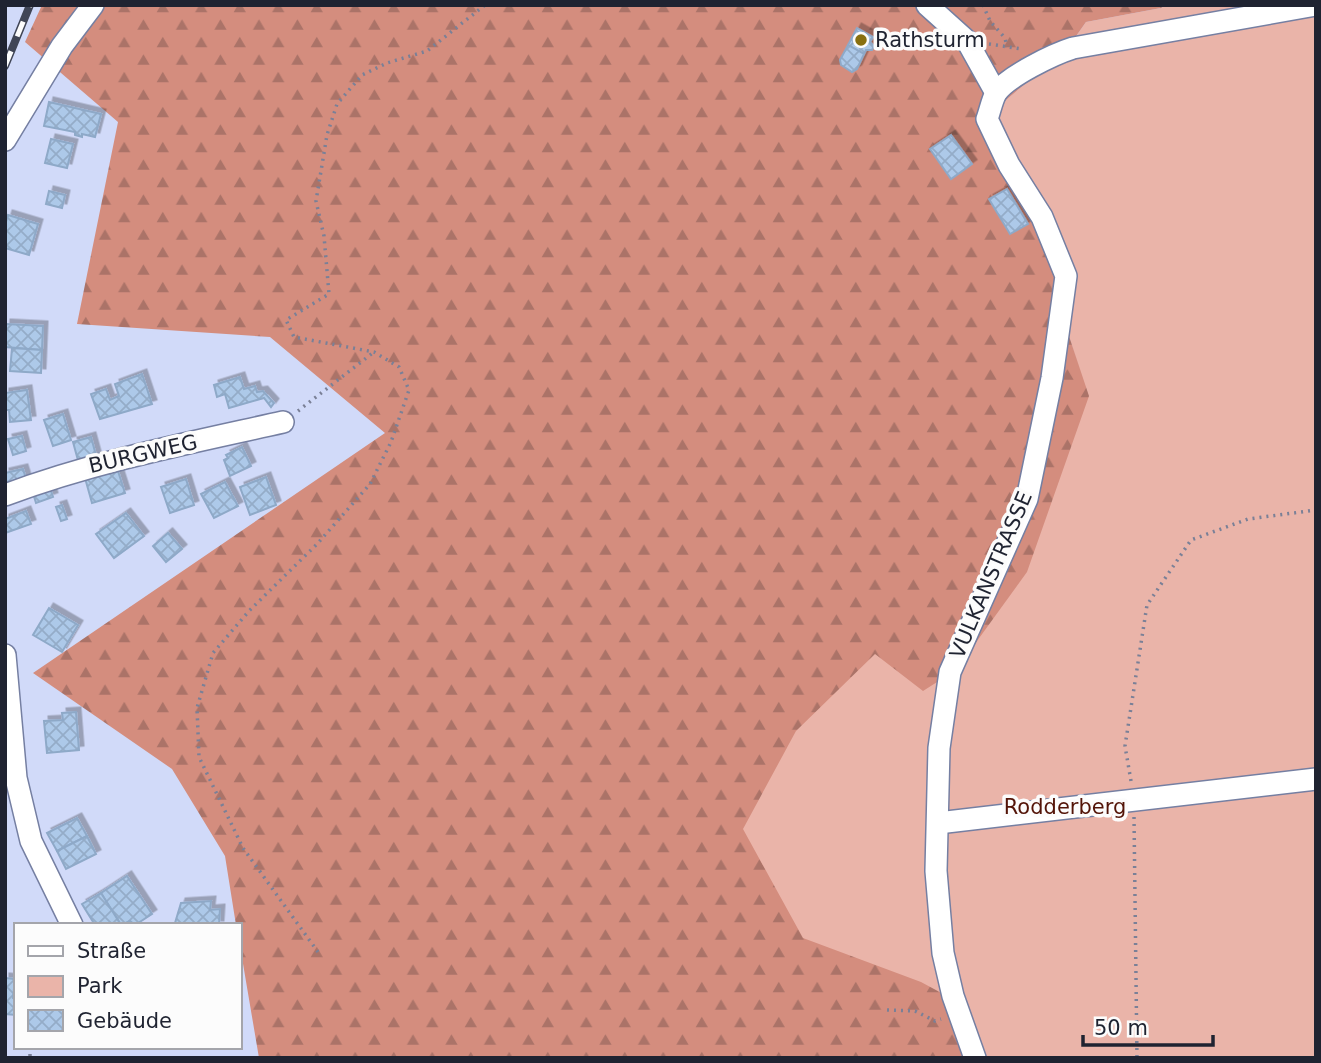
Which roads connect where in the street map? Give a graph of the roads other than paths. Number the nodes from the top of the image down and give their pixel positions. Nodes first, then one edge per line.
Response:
1 (93, 5) edge
2 (927, 5) edge
3 (1316, 5) edge
4 (996, 93) junction
5 (5, 140) edge
6 (283, 422) road end
7 (5, 495) edge
8 (5, 655) edge
9 (1316, 779) edge
10 (938, 823) junction
11 (71, 923) edge
12 (975, 1058) edge

1 - 5 street
2 - 4 street
3 - 4 street
4 - 10 street, VULKANSTRASSE
6 - 7 street, BURGWEG
8 - 11 street
9 - 10 street
10 - 12 street, VULKANSTRASSE

